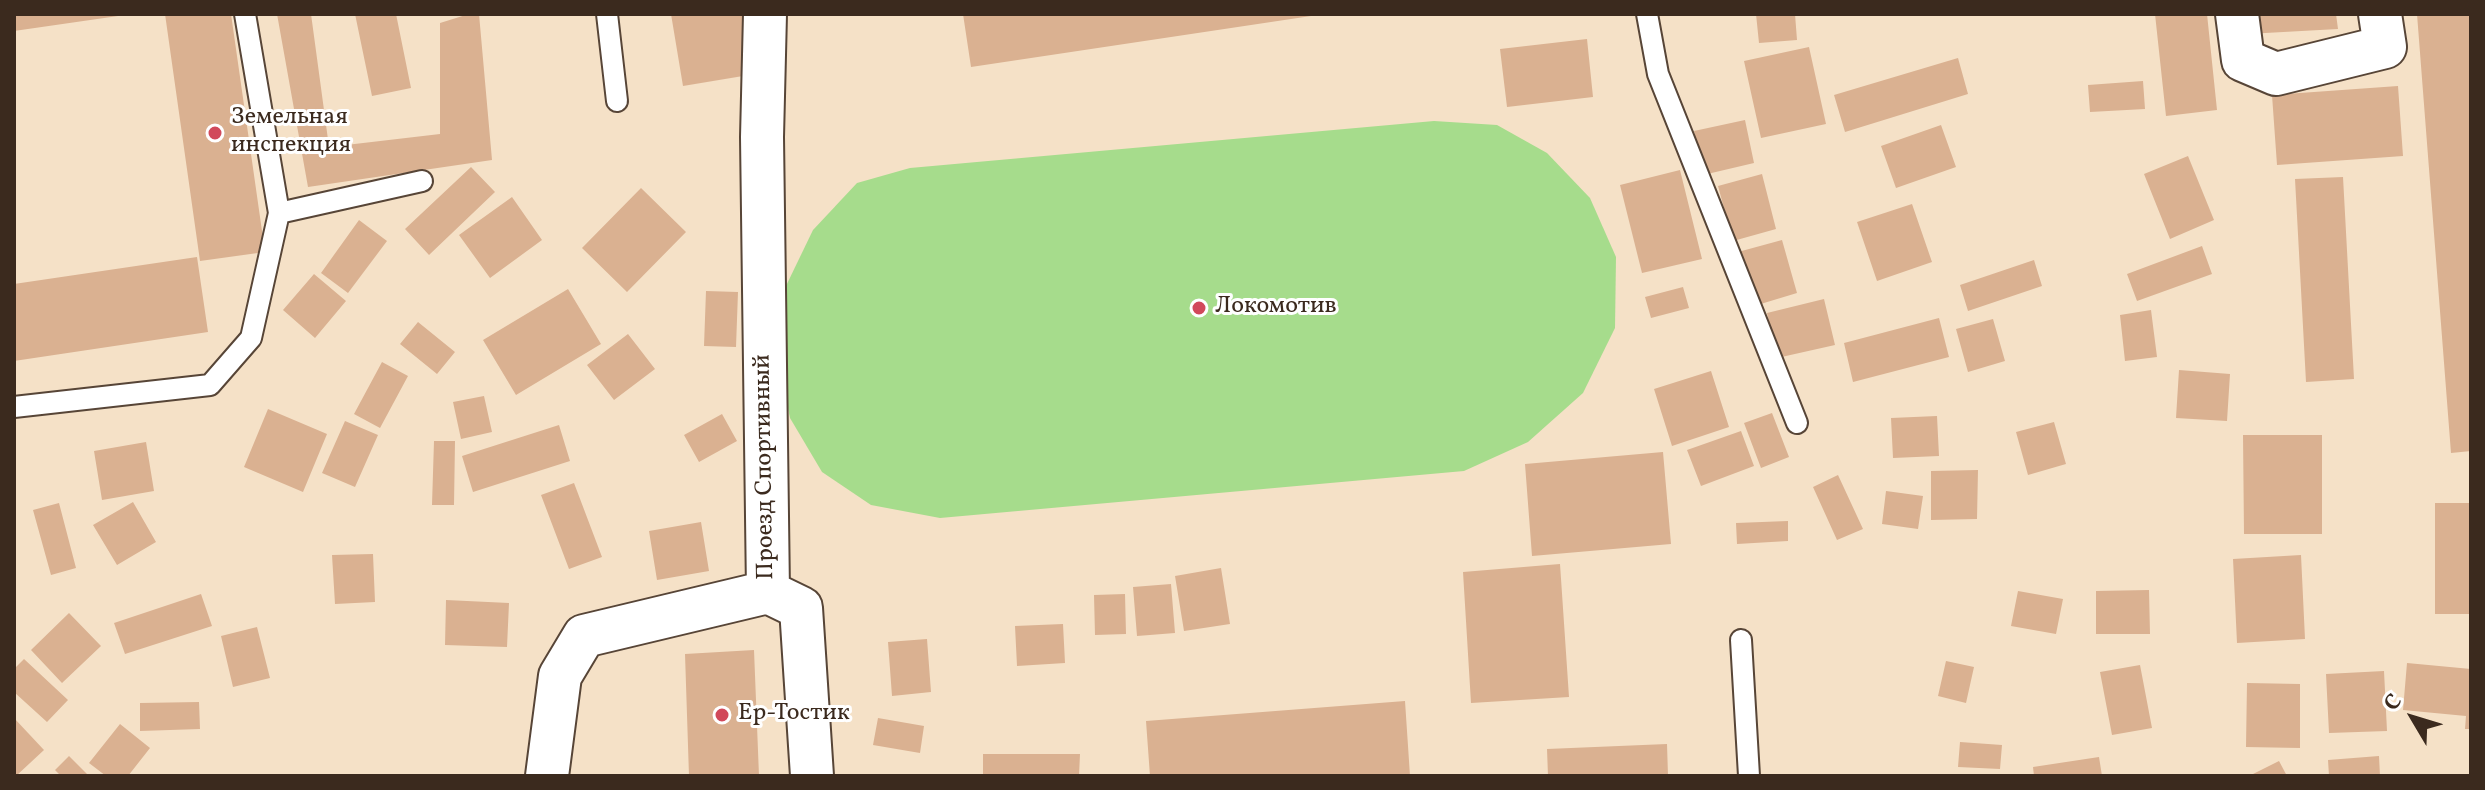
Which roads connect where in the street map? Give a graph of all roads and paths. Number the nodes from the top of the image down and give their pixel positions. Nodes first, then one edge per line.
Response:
1 (245, 14) edge
2 (607, 14) edge
3 (765, 14) edge
4 (1647, 14) edge
5 (2237, 14) edge
6 (2380, 14) edge
7 (617, 101) dead end
8 (422, 181) dead end
9 (279, 213) junction
10 (14, 407) edge
11 (1797, 423) dead end
12 (768, 592) junction
13 (1741, 640) dead end
14 (547, 776) edge
15 (812, 776) edge
16 (1749, 776) edge

1 - 9 lane
2 - 7 lane
3 - 12 street, Проезд Спортивный
4 - 11 lane
5 - 6 street
8 - 9 lane
9 - 10 lane
12 - 14 street
12 - 15 street, Проезд Спортивный
13 - 16 lane

